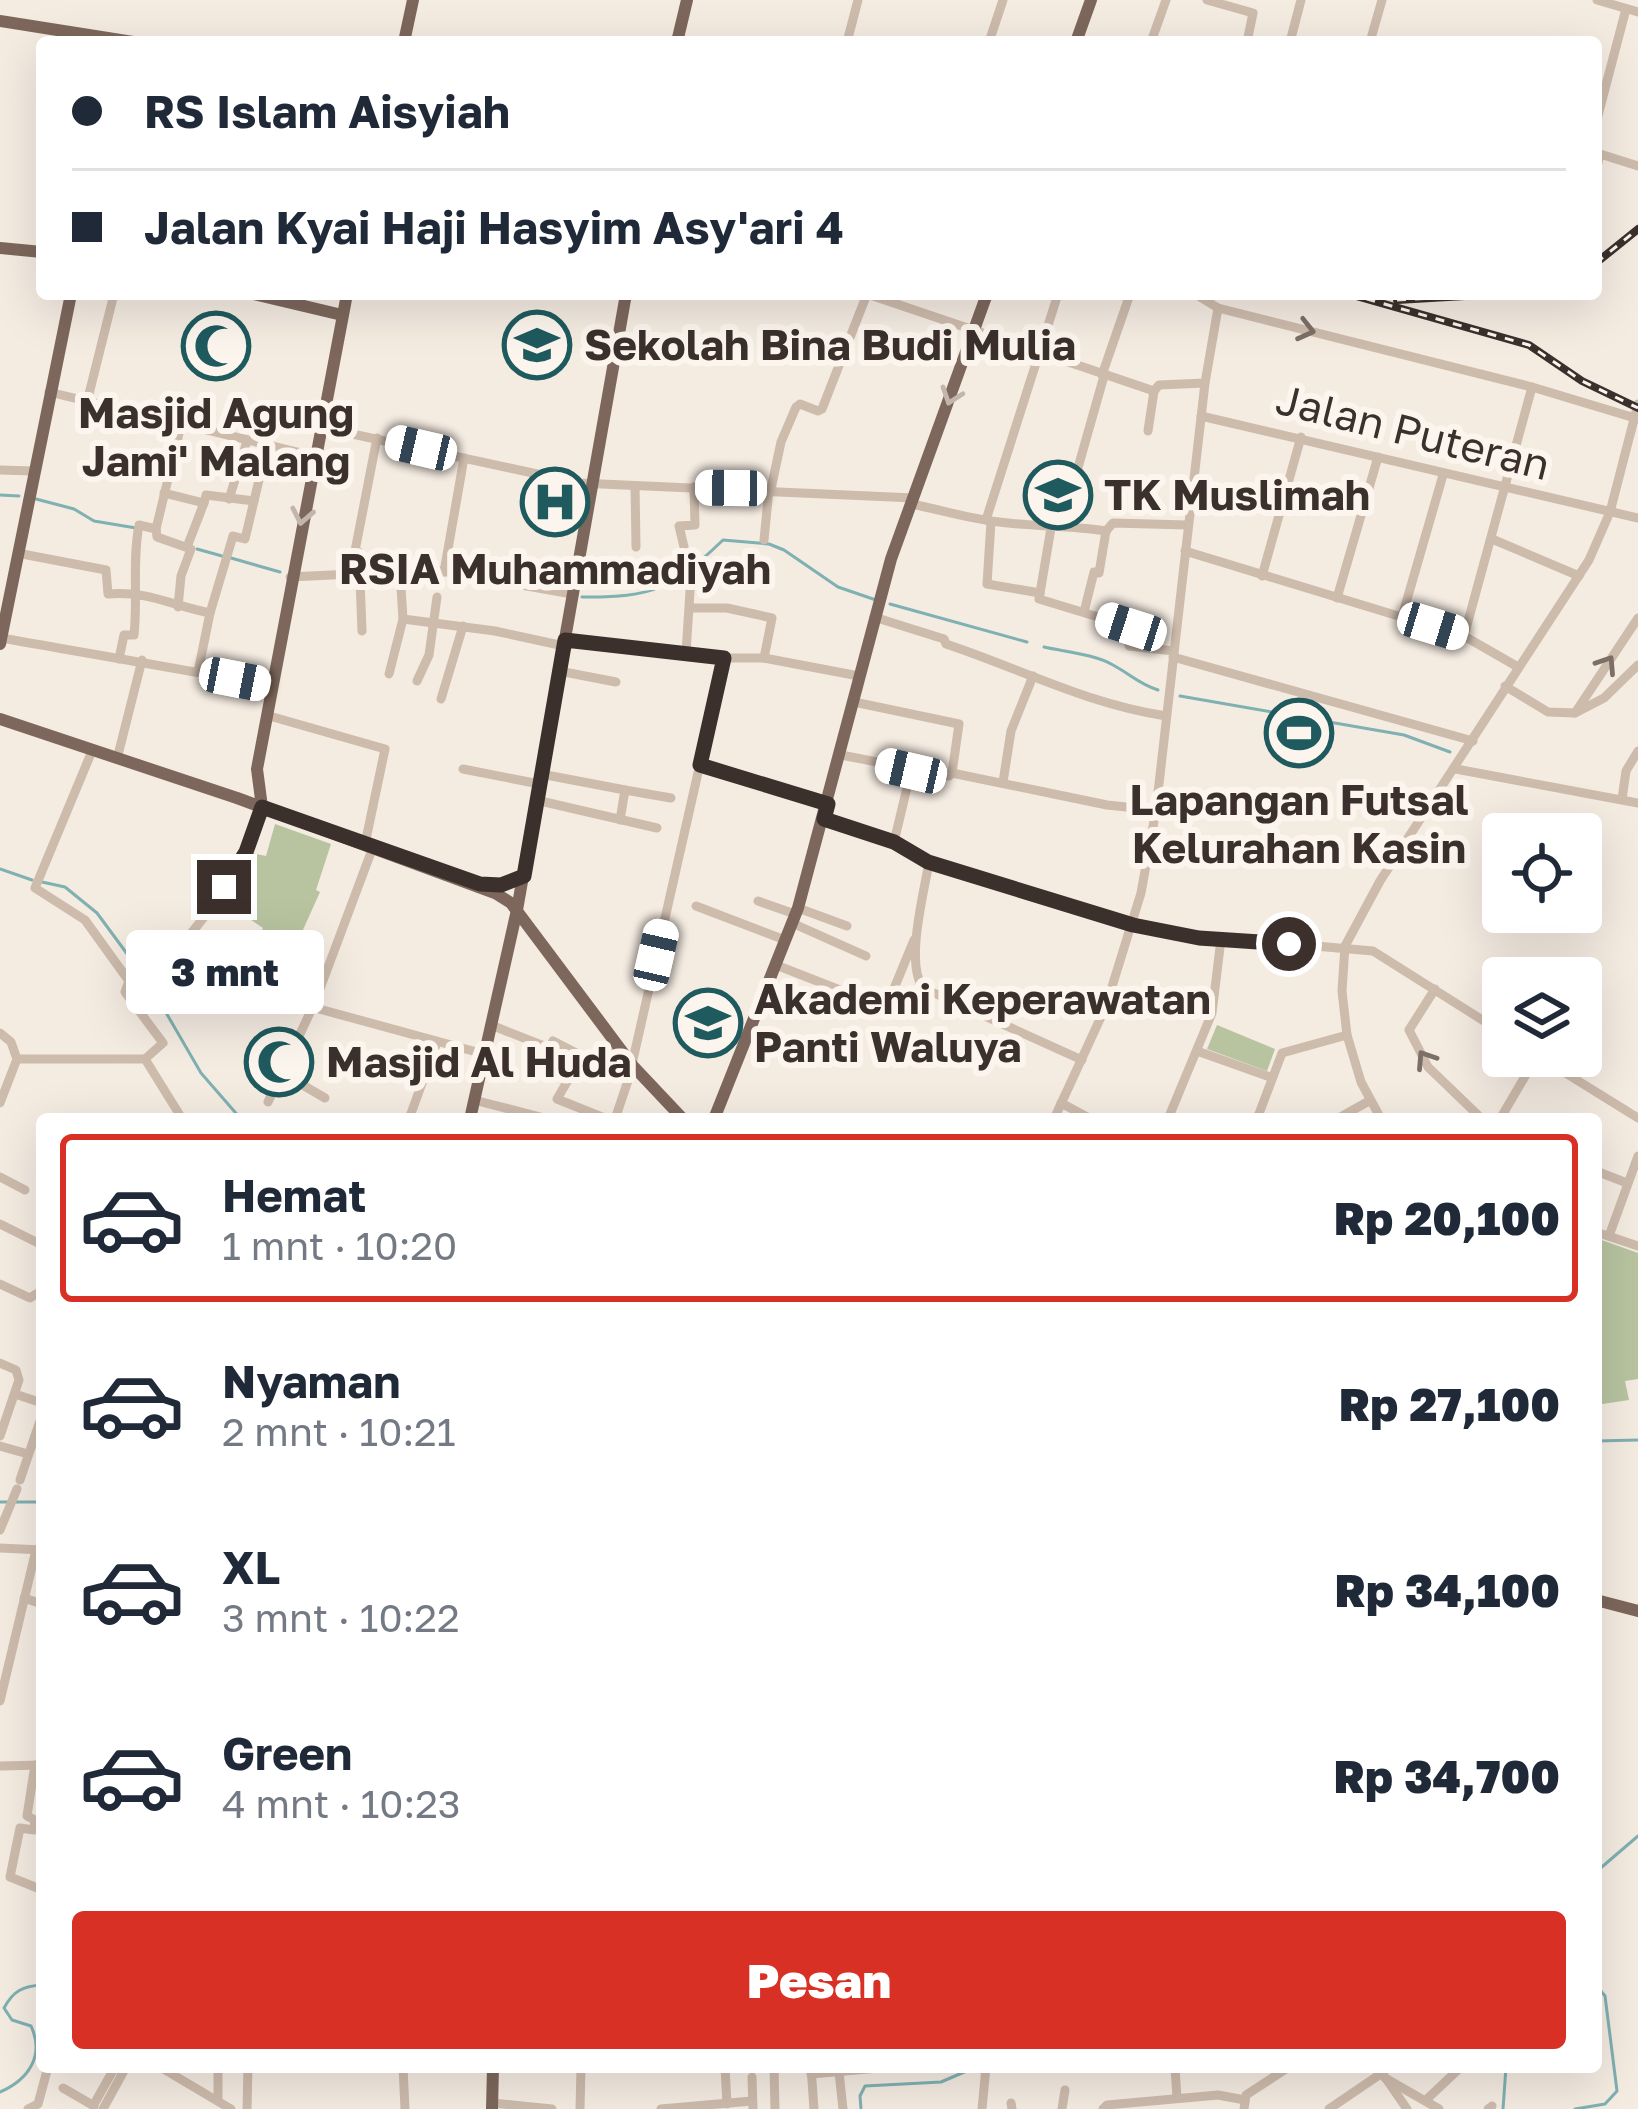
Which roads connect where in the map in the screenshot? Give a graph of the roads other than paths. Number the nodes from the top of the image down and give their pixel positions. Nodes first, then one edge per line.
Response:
1 (413, 0) edge
2 (687, 0) edge
3 (858, 0) edge
4 (1004, 0) edge
5 (1091, 0) edge
6 (1166, 0) edge
7 (1207, 0) edge
8 (1300, 0) edge
9 (1382, 0) edge
10 (1597, 0) edge
11 (1632, 10) edge
12 (0, 21) edge
13 (80, 36) edge
14 (405, 36) edge
15 (678, 36) edge
16 (849, 36) edge
17 (991, 36) edge
18 (1078, 36) edge
19 (1152, 36) edge
20 (1248, 36) edge
21 (1291, 36) edge
22 (1372, 36) edge
23 (1602, 104) edge
24 (1602, 155) edge
25 (1638, 166) edge
26 (36, 248) edge
27 (4, 249) edge
28 (70, 300) edge
29 (112, 300) edge
30 (279, 300) edge
31 (346, 300) edge
32 (625, 300) edge
33 (865, 300) edge
34 (884, 300) edge
35 (984, 300) edge
36 (1056, 300) edge
37 (1128, 300) edge
38 (1205, 300) edge
39 (1218, 308) junction
40 (343, 315) junction
41 (973, 332) junction
42 (1037, 354) junction
43 (1103, 375) junction
44 (1205, 383) junction
45 (1532, 387) junction
46 (1154, 391) junction
47 (49, 392) junction
48 (87, 402) junction
49 (1638, 404) edge
50 (1201, 416) junction
51 (1636, 418) edge
52 (181, 425) junction
53 (320, 427) junction
54 (1148, 431) dead end
55 (1301, 437) junction
56 (377, 438) junction
57 (247, 441) junction
58 (267, 446) junction
59 (314, 456) junction
60 (1378, 457) junction
61 (464, 458) junction
62 (0, 470) edge
63 (33, 471) junction
64 (1443, 475) junction
65 (592, 485) junction
66 (635, 486) junction
67 (694, 487) junction
68 (770, 489) junction
69 (1505, 489) junction
70 (164, 493) junction
71 (229, 499) junction
72 (254, 501) junction
73 (913, 501) junction
74 (204, 503) junction
75 (1610, 512) junction
76 (1638, 518) edge
77 (989, 521) junction
78 (1187, 525) junction
79 (1057, 526) junction
80 (1106, 531) junction
81 (157, 532) junction
82 (1492, 539) junction
83 (764, 540) dead end
84 (188, 546) junction
85 (636, 547) dead end
86 (1185, 551) junction
87 (17, 553) junction
88 (400, 572) junction
89 (444, 572) junction
90 (358, 574) junction
91 (1262, 576) junction
92 (1579, 576) junction
93 (290, 577) junction
94 (138, 592) junction
95 (1040, 593) junction
96 (572, 594) junction
97 (437, 597) dead end
98 (1337, 598) junction
99 (178, 607) junction
100 (692, 608) junction
101 (1084, 612) junction
102 (210, 613) junction
103 (874, 616) junction
104 (1402, 617) junction
105 (1638, 618) edge
106 (403, 619) junction
107 (434, 622) junction
108 (463, 626) junction
109 (362, 631) dead end
110 (1464, 636) junction
111 (1, 641) edge
112 (564, 643) junction
113 (686, 652) junction
114 (1174, 654) junction
115 (724, 658) junction
116 (764, 658) junction
117 (119, 659) junction
118 (142, 659) junction
119 (1638, 665) edge
120 (1518, 668) junction
121 (559, 671) junction
122 (198, 672) junction
123 (389, 674) dead end
124 (860, 676) junction
125 (1033, 676) junction
126 (417, 681) dead end
127 (616, 682) dead end
128 (272, 686) junction
129 (1505, 686) junction
130 (441, 699) dead end
131 (854, 701) junction
132 (1575, 713) junction
133 (266, 715) junction
134 (1166, 716) junction
135 (0, 719) edge
136 (1473, 741) junction
137 (92, 751) junction
138 (1638, 751) edge
139 (841, 755) junction
140 (117, 759) junction
141 (700, 765) junction
142 (256, 769) junction
143 (463, 769) dead end
144 (1456, 769) junction
145 (911, 771) junction
146 (952, 772) junction
147 (540, 779) junction
148 (1003, 782) junction
149 (625, 790) junction
150 (237, 798) junction
151 (670, 798) dead end
152 (1622, 799) junction
153 (536, 800) junction
154 (1638, 803) edge
155 (262, 807) junction
156 (1156, 810) junction
157 (826, 812) junction
158 (620, 820) junction
159 (656, 828) dead end
160 (894, 842) junction
161 (369, 845) junction
162 (928, 862) junction
163 (524, 876) junction
164 (480, 884) junction
165 (758, 901) dead end
166 (696, 906) dead end
167 (517, 910) junction
168 (795, 915) junction
169 (1133, 925) junction
170 (847, 926) dead end
171 (1221, 939) junction
172 (785, 940) junction
173 (1345, 946) junction
174 (866, 956) dead end
175 (776, 965) junction
176 (909, 970) junction
177 (138, 978) junction
178 (1436, 989) junction
179 (313, 1004) junction
180 (1482, 1019) edge
181 (491, 1025) junction
182 (0, 1033) edge
183 (1347, 1036) junction
184 (436, 1042) junction
185 (617, 1045) junction
186 (1197, 1051) junction
187 (484, 1054) junction
188 (582, 1056) junction
189 (145, 1059) junction
190 (17, 1060) junction
191 (1082, 1060) junction
192 (632, 1065) junction
193 (283, 1072) junction
194 (1270, 1077) junction
195 (1525, 1077) edge
196 (1571, 1077) edge
197 (325, 1098) dead end
198 (474, 1100) junction
199 (1370, 1101) junction
200 (268, 1102) dead end
201 (0, 1103) edge
202 (720, 1103) junction
203 (1061, 1103) junction
204 (179, 1113) edge
205 (411, 1113) edge
206 (471, 1113) edge
207 (528, 1113) edge
208 (594, 1113) edge
209 (613, 1113) edge
210 (676, 1113) edge
211 (708, 1113) edge
212 (716, 1113) edge
213 (1057, 1113) edge
214 (1080, 1113) edge
215 (1171, 1113) edge
216 (1259, 1113) edge
217 (1347, 1113) edge
218 (1377, 1113) edge
219 (1476, 1113) edge
220 (1504, 1113) edge
221 (1638, 1118) edge
222 (1638, 1156) edge
223 (1602, 1173) edge
224 (0, 1178) edge
225 (1628, 1183) junction
226 (26, 1190) dead end
227 (0, 1226) edge
228 (1602, 1234) edge
229 (1609, 1236) junction
230 (36, 1243) edge
231 (1638, 1246) edge
232 (0, 1285) edge
233 (36, 1294) edge
234 (0, 1363) edge
235 (15, 1394) junction
236 (36, 1400) edge
237 (36, 1432) edge
238 (0, 1436) edge
239 (0, 1446) edge
240 (28, 1454) junction
241 (0, 1530) edge
242 (0, 1548) edge
243 (36, 1550) edge
244 (36, 1560) edge
245 (25, 1598) junction
246 (36, 1602) edge
247 (1602, 1602) edge
248 (1638, 1611) edge
249 (5, 1648) edge
250 (0, 1701) edge
251 (36, 1765) edge
252 (0, 1766) edge
253 (36, 1774) edge
254 (36, 1887) edge
255 (46, 2073) edge
256 (113, 2073) edge
257 (122, 2073) edge
258 (171, 2073) edge
259 (218, 2073) edge
260 (248, 2073) edge
261 (403, 2073) edge
262 (493, 2073) edge
263 (580, 2073) edge
264 (725, 2073) edge
265 (774, 2073) edge
266 (811, 2073) edge
267 (839, 2073) edge
268 (985, 2073) edge
269 (1175, 2073) edge
270 (1280, 2073) edge
271 (1381, 2073) edge
272 (1383, 2073) edge
273 (1384, 2073) edge
274 (1455, 2073) edge
275 (752, 2077) dead end
276 (63, 2088) dead end
277 (1065, 2090) dead end
278 (1177, 2098) junction
279 (596, 2099) dead end
280 (1427, 2099) junction
281 (218, 2101) junction
282 (581, 2104) edge
283 (1245, 2104) edge
284 (753, 2105) edge
285 (492, 2106) edge
286 (727, 2106) edge
287 (98, 2108) edge
288 (1437, 2108) edge
289 (28, 2109) edge
290 (231, 2109) edge
291 (247, 2109) edge
292 (405, 2109) edge
293 (552, 2109) edge
294 (661, 2109) edge
295 (775, 2109) edge
296 (814, 2109) edge
297 (843, 2109) edge
298 (982, 2109) edge
299 (1062, 2109) edge
300 (1103, 2109) edge
301 (1329, 2109) edge
302 (1407, 2109) edge

1 - 14 main road
2 - 15 main road
3 - 16 street
4 - 17 street
5 - 18 main road
6 - 19 street
7 - 20 street
8 - 21 street
9 - 22 street
10 - 11 street
11 - 23 street
12 - 13 main road
24 - 25 street
26 - 27 main road
28 - 47 main road
29 - 48 street
30 - 40 main road
31 - 40 main road
32 - 65 main road
33 - 68 street
34 - 41 street
35 - 41 main road
36 - 42 street
37 - 43 street
38 - 39 street
39 - 44 street
39 -> 45 street
40 - 53 main road
41 - 42 street
41 -> 73 main road
42 - 43 street
42 - 77 street
43 - 46 street
43 - 79 street
44 - 46 street
44 - 50 street
45 - 51 street
45 - 69 street
46 - 54 street
47 - 48 street
47 - 63 main road
48 - 52 street
49 - 51 street
50 - 55 street, Jalan Puteran
50 - 78 street
51 - 75 street
52 - 57 street
52 - 70 street
53 - 56 street
53 - 59 main road
55 - 60 street, Jalan Puteran
55 - 91 street
56 - 61 street
56 - 90 street
57 - 58 street
57 - 71 street
58 - 59 street
58 - 72 street
59 -> 93 main road
60 - 64 street, Jalan Puteran
60 - 98 street
61 - 65 street
61 - 89 street
62 - 63 street
63 - 87 main road
64 - 69 street, Jalan Puteran
64 - 104 street
65 - 66 street
65 - 96 main road
66 - 67 street
66 - 85 street
67 - 68 street
67 - 100 street
68 - 73 street
68 - 83 street
69 - 75 street, Jalan Puteran
69 - 82 street
70 - 74 street
70 - 81 street
71 - 72 street
71 - 74 street
72 - 102 street
73 - 77 street
73 - 103 main road
74 - 84 street
75 - 76 street, Jalan Puteran
75 - 92 street
77 - 79 street
77 - 95 street
78 - 80 street
78 - 86 street
79 - 80 street
79 - 95 street
80 - 101 street
81 - 84 street
81 - 94 street
82 - 92 street
82 - 110 street
84 - 99 street
86 - 91 street
86 - 114 street
87 - 94 street
87 - 111 main road
88 - 89 street
88 - 90 street
88 - 106 street
89 - 96 street
90 - 93 street
90 - 109 street
91 - 98 street
92 - 120 street
93 - 128 main road
94 - 99 street
94 - 117 street
95 - 101 street
96 - 112 main road
97 - 107 street
98 - 104 street
99 - 102 street
100 - 113 street
100 - 116 street
101 - 114 street
102 - 122 street
103 - 124 main road
103 - 125 street
104 - 110 street
132 -> 105 street
106 - 107 street
106 - 123 street
107 - 108 street
107 - 126 street
108 - 112 street
108 - 130 street
110 - 120 street
111 - 117 street
112 - 113 street
112 - 121 main road
113 - 115 street
114 - 134 street
114 - 136 street
115 - 116 street
115 - 141 street
116 - 124 street
117 - 118 street
118 - 122 street
118 - 140 street
119 - 132 street
120 - 129 street
121 - 127 street
121 - 147 main road
122 - 128 street
124 - 131 main road
125 - 134 street
125 - 148 street
128 - 133 main road
129 - 132 street
129 - 136 street
131 - 139 main road
131 - 146 street
133 - 142 main road
133 - 161 street
134 - 156 street
135 - 137 main road
136 - 144 street
137 - 140 main road
137 - 177 street
138 - 152 street
139 - 145 street
139 - 157 main road
140 - 150 main road
141 - 157 street
141 - 192 street
142 - 150 main road
142 - 155 main road
143 - 147 street
144 - 152 street
144 - 173 street
145 - 146 street
145 - 160 street
146 - 148 street
147 - 149 street
147 - 153 main road
148 - 156 street
149 - 151 street
149 - 158 street
150 - 155 main road
152 - 154 street
153 - 158 street
153 - 163 main road
155 - 161 main road
155 - 177 street
156 - 169 street
157 - 160 street
157 - 168 main road
158 - 159 street
160 - 162 street
161 - 164 main road
161 - 179 street
162 - 169 street
162 - 176 street
163 - 164 main road
163 - 167 main road
164 - 167 main road
165 - 168 street
166 - 172 street
167 - 181 main road
167 - 185 main road
168 - 170 street
168 - 172 main road
168 - 174 street
169 - 171 street
169 - 191 street
171 - 173 street
171 - 186 street
172 - 175 main road
173 - 178 street
173 - 183 street
175 - 176 street
175 - 202 main road
176 - 191 street
177 - 189 street
178 - 180 street
219 -> 178 street
179 - 184 street
179 - 193 street
181 - 187 main road
181 - 188 street
182 - 190 street
183 - 194 street
183 - 199 street
184 - 187 street
184 - 205 street
185 - 188 street
185 - 192 main road
186 - 194 street
186 - 215 street
187 - 198 main road
188 - 208 street
189 - 190 street
189 - 204 street
190 - 201 street
191 - 203 street
192 - 209 street
192 - 210 main road
193 - 197 street
193 - 200 street
194 - 216 street
195 - 220 street
196 - 221 street
198 - 206 main road
198 - 207 street
199 - 217 street
199 - 218 street
202 - 211 main road
202 - 212 main road
203 - 213 street
203 - 214 street
222 - 225 street
223 - 225 street
224 - 226 street
225 - 229 street
227 - 230 street
228 - 229 street
229 - 231 street
232 - 233 street
234 - 235 street
235 - 236 street
235 - 238 street
237 - 240 street
239 - 240 street
240 - 241 street
242 - 243 street
244 - 245 street
245 - 246 street
245 - 249 street
247 - 248 main road
249 - 250 street
251 - 252 street
253 - 254 street
255 - 289 street
256 - 287 street
257 - 287 street
258 - 281 street
259 - 281 street
260 - 291 street
261 - 292 street
262 - 285 main road
263 - 282 street
264 - 286 street
265 - 295 street
266 - 296 street
267 - 297 street
268 - 298 street
269 - 278 street
270 - 283 street
271 - 301 street
272 - 302 street
273 - 280 street
274 - 280 street
275 - 284 street
276 - 287 street
277 - 299 street
278 - 283 street
278 - 300 street
279 - 282 street
280 - 288 street
281 - 290 street
284 - 286 street
285 - 293 street
286 - 294 street

